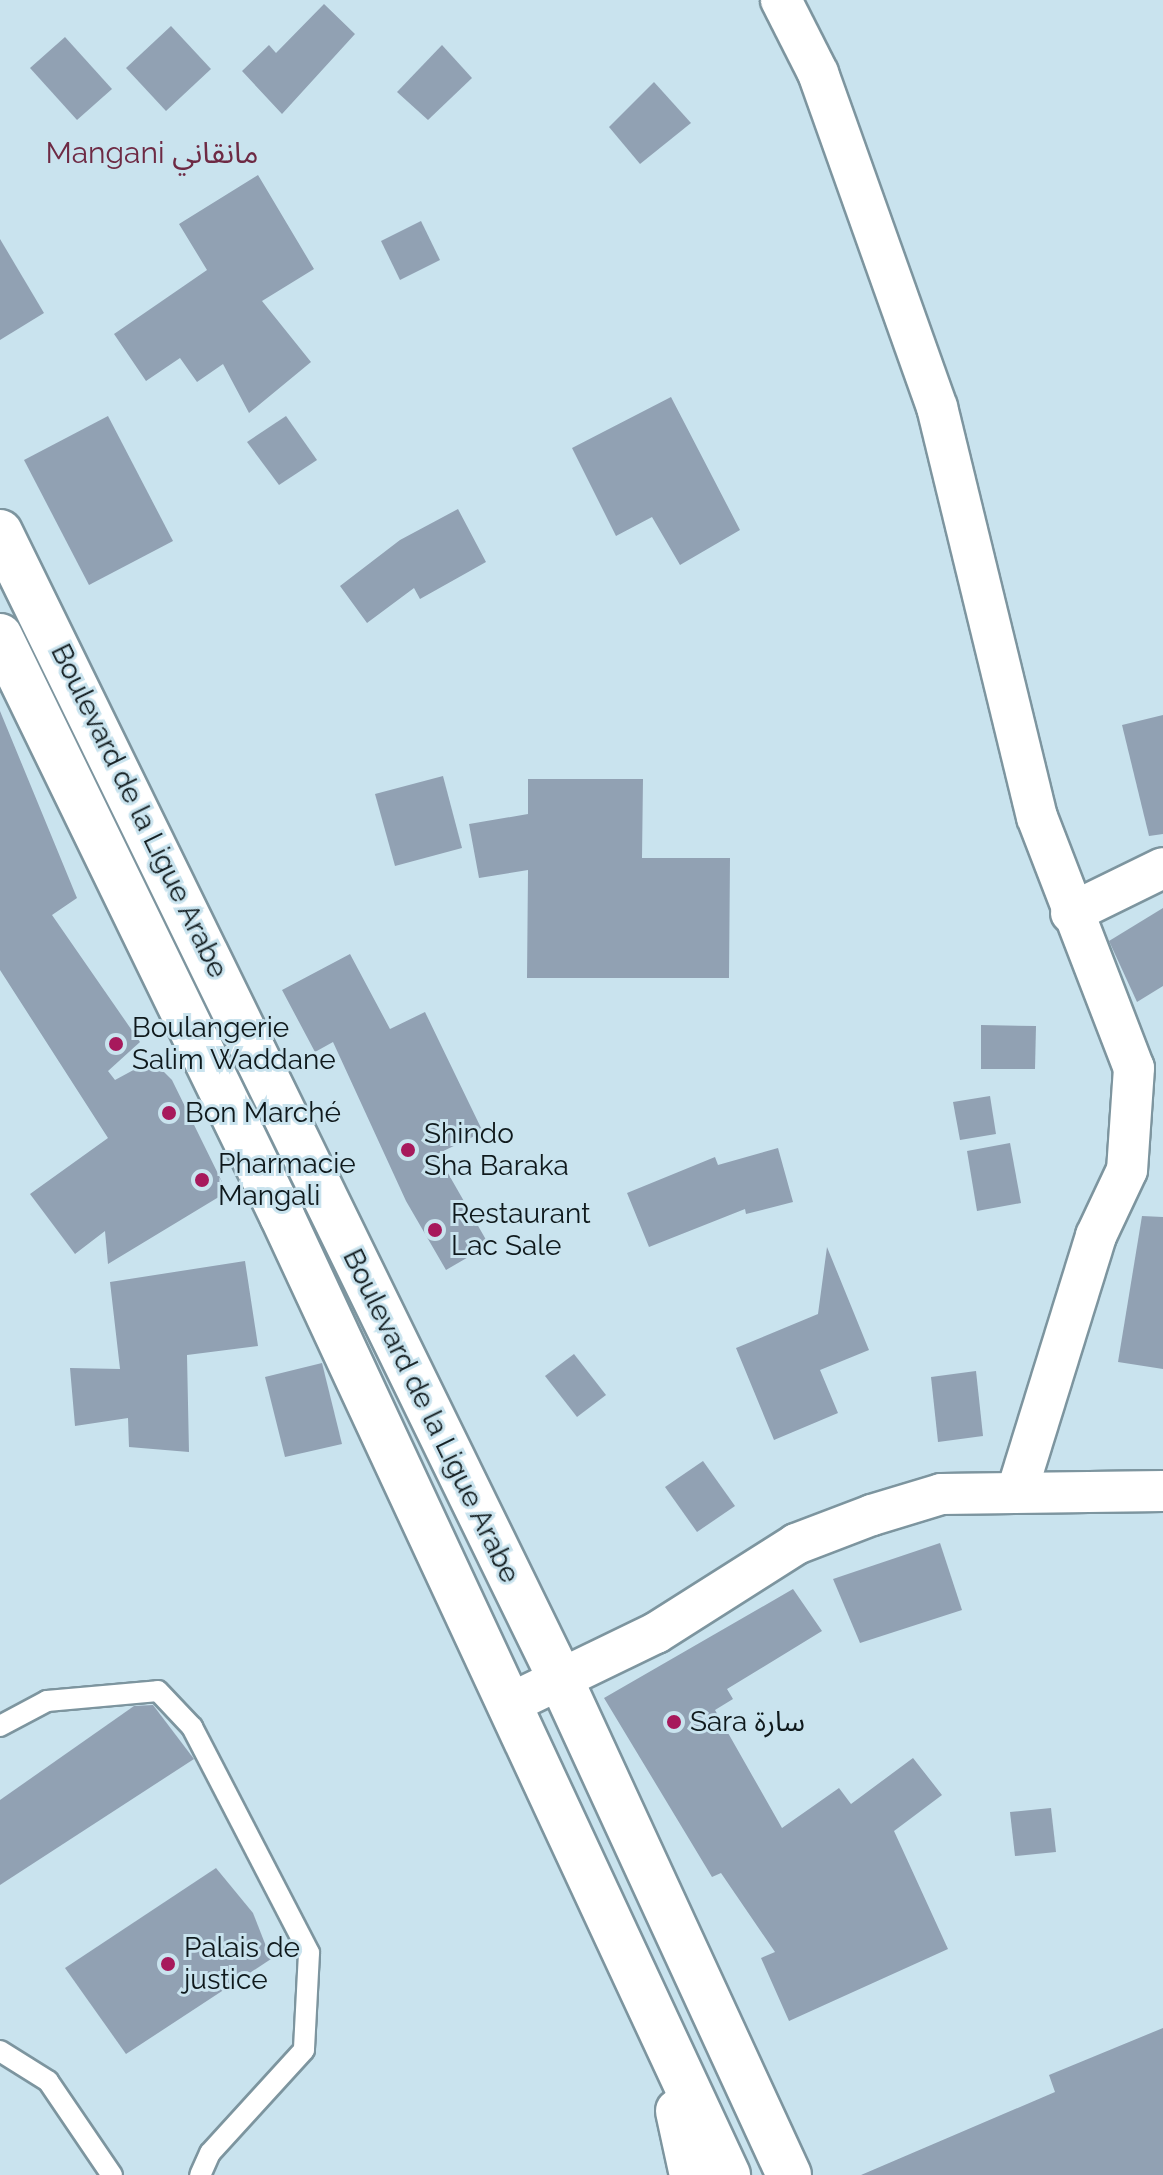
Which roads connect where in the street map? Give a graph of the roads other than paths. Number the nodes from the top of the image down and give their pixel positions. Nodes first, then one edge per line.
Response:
1 (781, 0) edge
2 (0, 532) edge
3 (0, 636) edge
4 (82, 692) junction
5 (40, 714) junction
6 (1163, 868) edge
7 (1071, 913) junction
8 (325, 1194) junction
9 (282, 1216) junction
10 (1017, 1491) junction
11 (1163, 1491) edge
12 (560, 1678) junction
13 (509, 1704) junction
14 (0, 1726) edge
15 (650, 2017) junction
16 (0, 2051) edge
17 (112, 2175) edge
18 (200, 2175) edge
19 (692, 2175) edge
20 (728, 2175) edge
21 (789, 2175) edge

1 - 7 street
2 - 4 main road, Boulevard de la Ligue Arabe
3 - 5 main road, Boulevard de la Ligue Arabe
4 - 5 main road
4 - 8 main road, Boulevard de la Ligue Arabe
5 - 9 main road, Boulevard de la Ligue Arabe
6 - 7 street
7 - 10 street
8 - 9 main road
8 - 12 main road, Boulevard de la Ligue Arabe
9 - 13 main road, Boulevard de la Ligue Arabe
10 - 11 street
10 - 12 street
12 - 13 street
12 - 21 main road, Boulevard de la Ligue Arabe
13 - 15 main road, Boulevard de la Ligue Arabe
14 - 18 lane
15 - 19 main road
15 - 20 main road, Boulevard de la Ligue Arabe
16 - 17 lane

